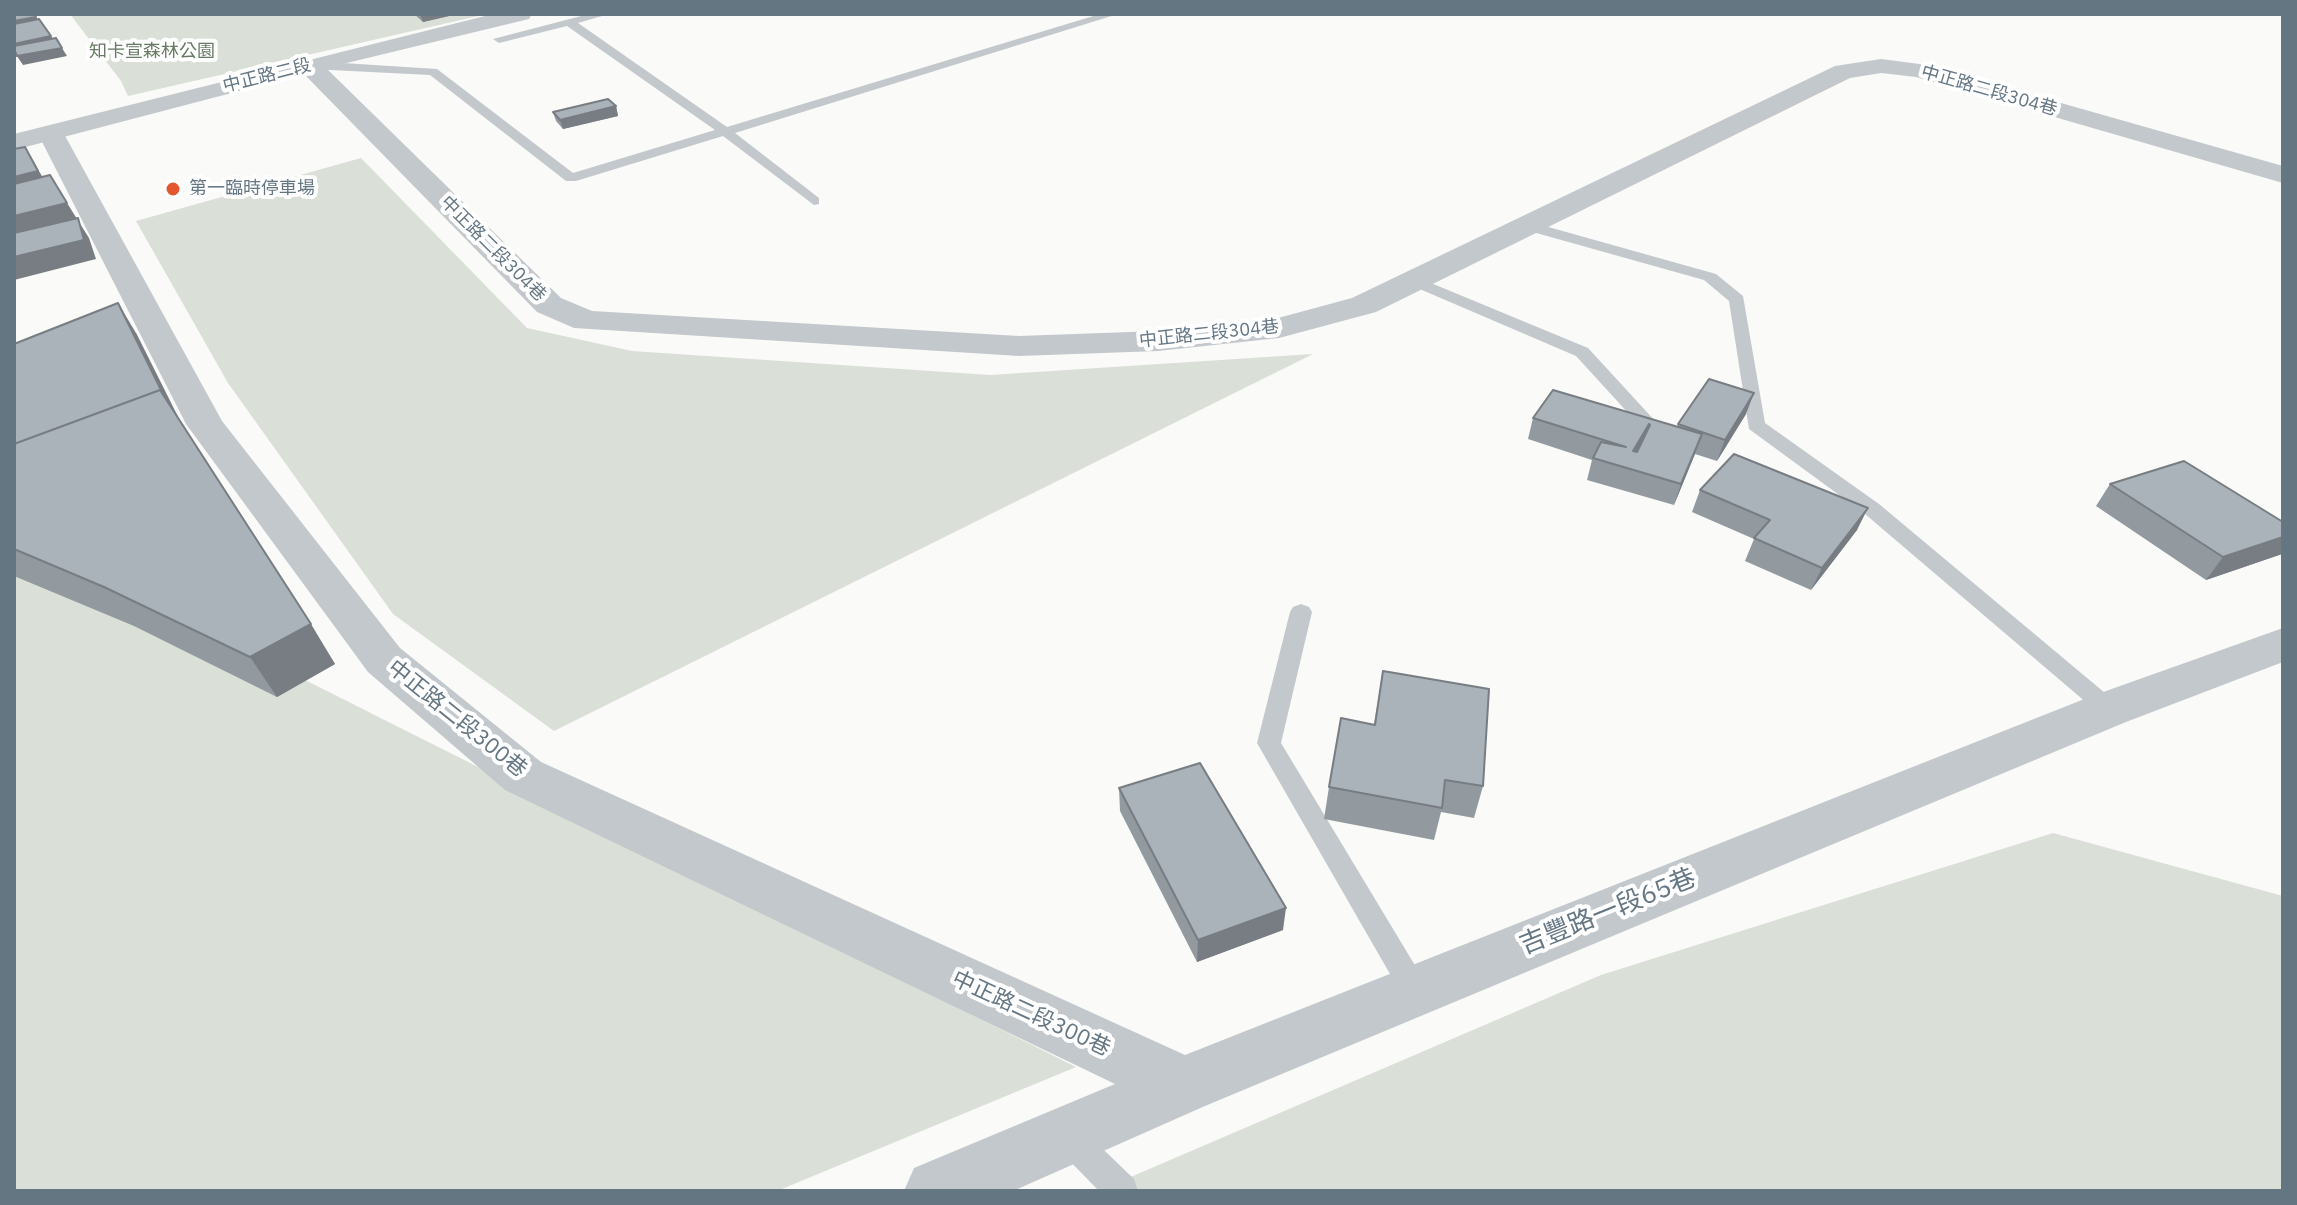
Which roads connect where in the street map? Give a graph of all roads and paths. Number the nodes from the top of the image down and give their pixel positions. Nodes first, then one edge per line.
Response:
1 (521, 14) edge
2 (603, 14) edge
3 (1112, 14) edge
4 (568, 22) junction
5 (499, 39) dead end
6 (309, 65) junction
7 (723, 130) junction
8 (32, 138) edge
9 (2283, 175) edge
10 (814, 201) dead end
11 (1527, 226) junction
12 (1414, 281) junction
13 (1648, 423) edge
14 (1301, 612) dead end
15 (2283, 644) edge
16 (2109, 709) junction
17 (1415, 991) junction
18 (1183, 1085) junction
19 (1065, 1135) junction
20 (937, 1191) edge
21 (1122, 1191) edge

1 - 6 street, 中正路二段
2 - 4 lane
3 - 7 lane
4 - 5 lane
4 - 7 lane
6 - 7 lane
6 - 8 street, 中正路二段
6 - 12 street, 中正路二段304巷
7 - 10 lane
8 - 18 street, 中正路二段300巷
9 - 11 street, 中正路二段304巷
11 - 12 street, 中正路二段304巷
11 - 16 lane
12 - 13 lane
14 - 17 lane
15 - 16 street, 吉豐路一段65巷
16 - 17 street, 吉豐路一段65巷
17 - 18 street, 吉豐路一段65巷
18 - 19 street, 吉豐路一段65巷
19 - 20 street, 吉豐路一段65巷
19 - 21 lane

